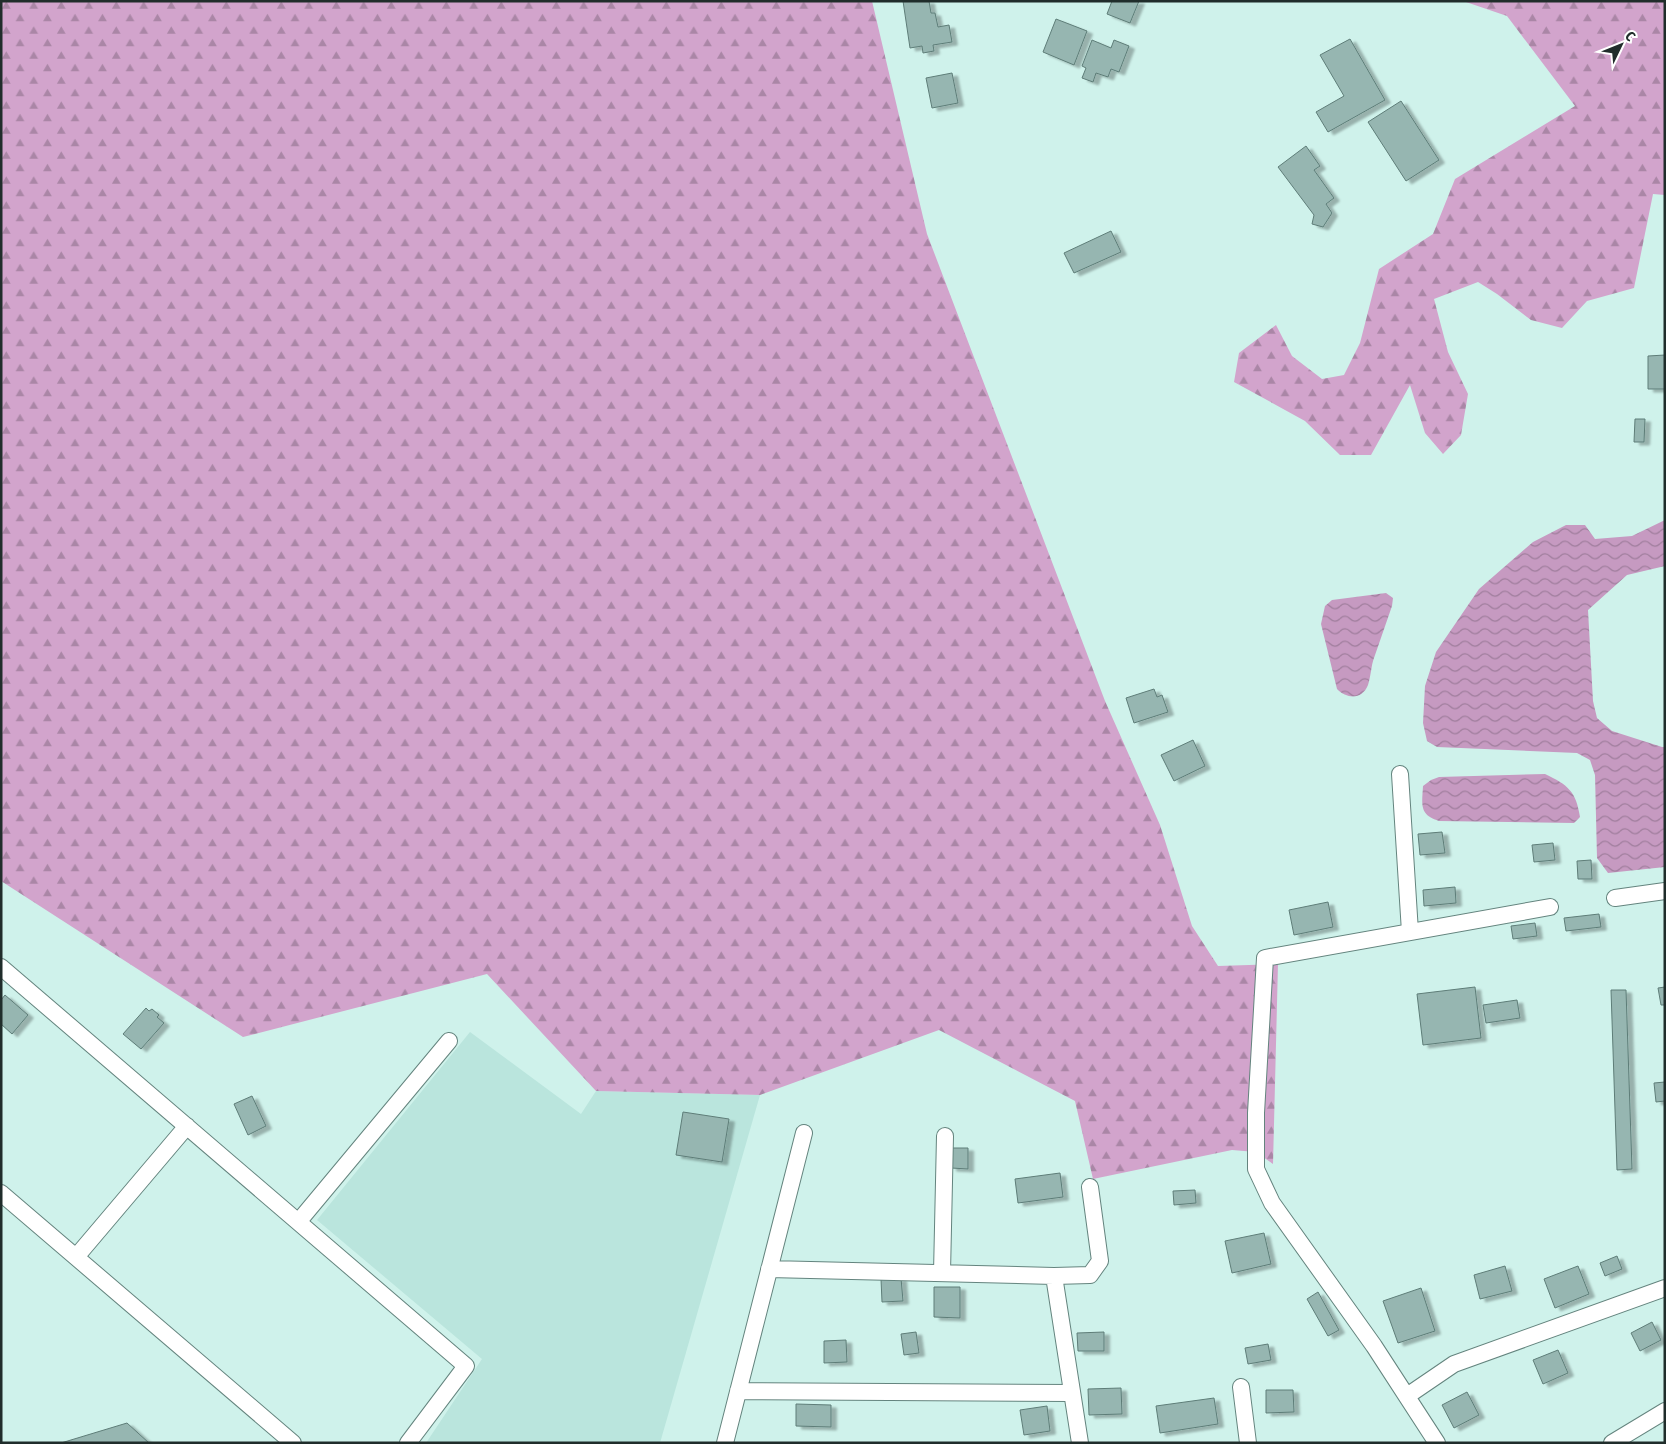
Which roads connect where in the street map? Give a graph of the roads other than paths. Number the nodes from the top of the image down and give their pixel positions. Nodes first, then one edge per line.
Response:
1 (1400, 774) dead end
2 (1665, 891) edge
3 (1615, 898) dead end
4 (1550, 907) dead end
5 (1410, 932) junction
6 (1, 967) edge
7 (449, 1041) dead end
8 (187, 1126) junction
9 (804, 1133) dead end
10 (946, 1136) dead end
11 (1090, 1187) dead end
12 (1, 1193) edge
13 (299, 1222) junction
14 (76, 1257) junction
15 (769, 1269) junction
16 (942, 1273) junction
17 (1054, 1276) junction
18 (1665, 1288) edge
19 (1241, 1387) dead end
20 (738, 1391) junction
21 (1072, 1394) junction
22 (1407, 1396) junction
23 (1665, 1411) edge
24 (293, 1443) edge
25 (408, 1443) edge
26 (725, 1443) edge
27 (1080, 1443) edge
28 (1248, 1443) edge
29 (1437, 1443) edge
30 (1612, 1443) edge

1 - 5 street
2 - 3 street
4 - 5 street
5 - 22 street
6 - 8 street
7 - 13 street
8 - 13 street
8 - 14 street
9 - 15 street
10 - 16 street
11 - 17 street
12 - 14 street
13 - 25 street
14 - 24 street
15 - 16 street
15 - 20 street
16 - 17 street
17 - 21 street
18 - 22 street
19 - 28 street
20 - 21 street
20 - 26 street
21 - 27 street
22 - 29 street
23 - 30 street

